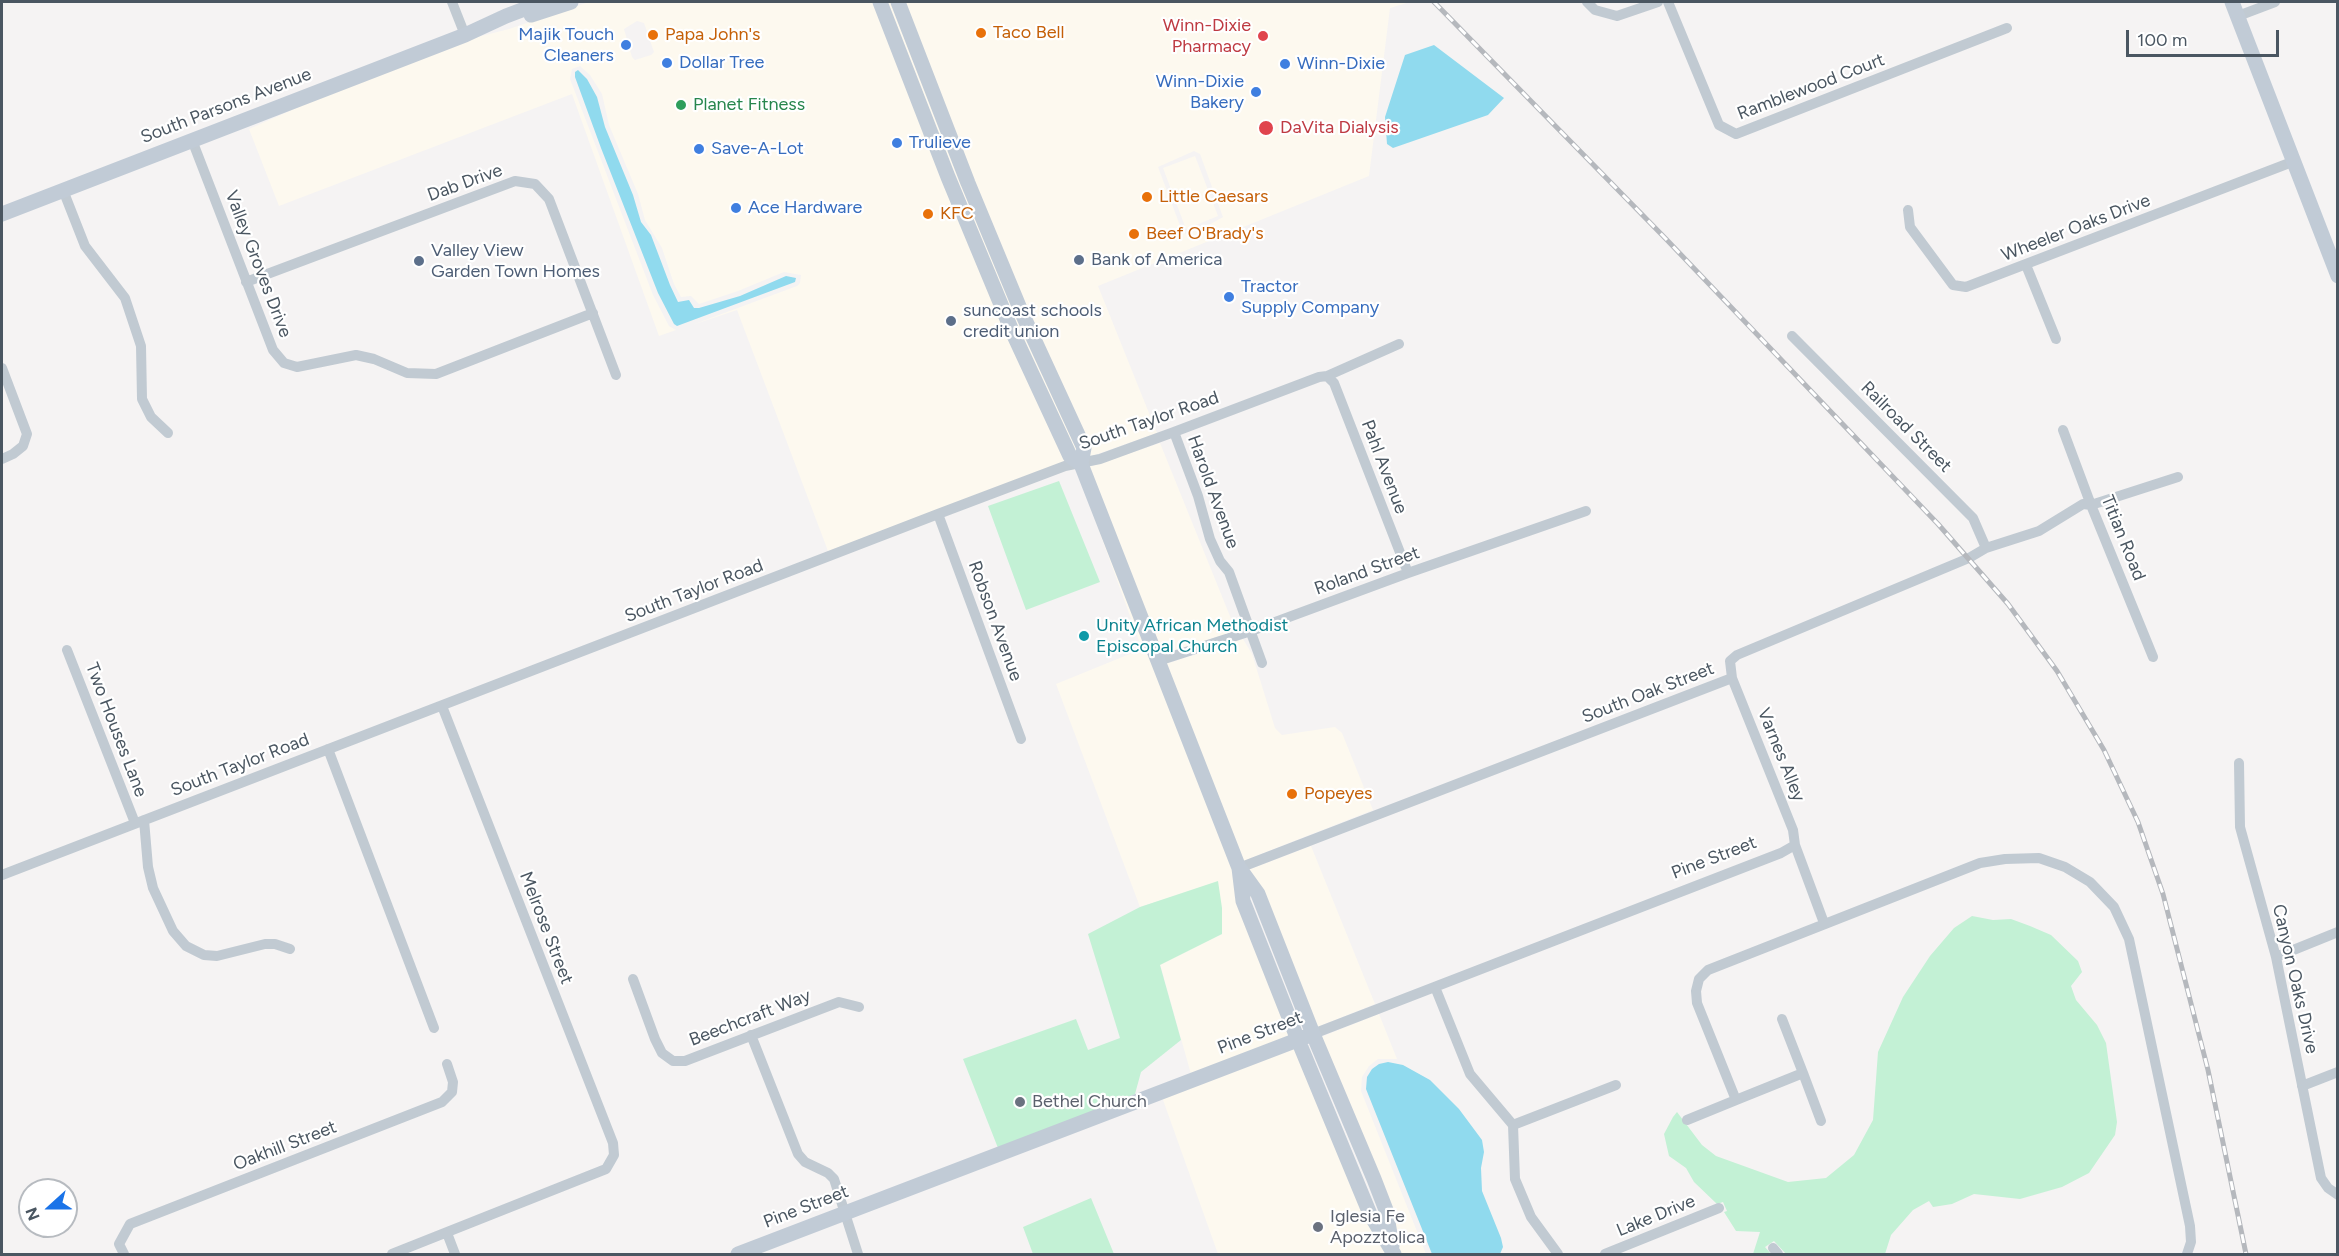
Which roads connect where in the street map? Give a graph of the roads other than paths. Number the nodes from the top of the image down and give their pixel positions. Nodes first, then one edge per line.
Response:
1 (452, 2) edge
2 (543, 2) edge
3 (571, 2) edge
4 (880, 2) edge
5 (898, 2) edge
6 (1587, 2) edge
7 (1658, 2) edge
8 (1668, 2) edge
9 (2275, 2) edge
10 (2235, 8) edge
11 (2007, 28) dead end
12 (465, 35) junction
13 (192, 140) junction
14 (2292, 162) junction
15 (63, 190) junction
16 (3, 210) edge
17 (1908, 210) dead end
18 (2026, 265) junction
19 (2337, 276) edge
20 (246, 282) junction
21 (593, 313) junction
22 (1792, 336) dead end
23 (2056, 339) dead end
24 (1399, 344) dead end
25 (2, 368) edge
26 (616, 375) dead end
27 (1327, 376) junction
28 (2063, 430) dead end
29 (1174, 432) junction
30 (168, 433) dead end
31 (2, 459) edge
32 (1082, 464) junction
33 (2178, 477) dead end
34 (2091, 505) junction
35 (1586, 511) dead end
36 (938, 514) junction
37 (1986, 548) junction
38 (1408, 573) junction
39 (1251, 632) junction
40 (67, 650) dead end
41 (2153, 657) dead end
42 (1158, 661) junction
43 (1262, 663) dead end
44 (1732, 678) junction
45 (442, 706) junction
46 (1021, 739) dead end
47 (328, 749) junction
48 (2239, 763) dead end
49 (139, 822) junction
50 (1795, 845) junction
51 (1239, 868) junction
52 (2, 874) edge
53 (1824, 923) junction
54 (2337, 932) edge
55 (290, 948) dead end
56 (2276, 957) junction
57 (633, 979) dead end
58 (1435, 987) junction
59 (859, 1006) dead end
60 (1782, 1019) dead end
61 (434, 1028) dead end
62 (1313, 1034) junction
63 (752, 1035) junction
64 (1298, 1040) junction
65 (447, 1064) dead end
66 (2337, 1072) edge
67 (1803, 1073) junction
68 (1616, 1085) dead end
69 (2302, 1086) junction
70 (1736, 1100) junction
71 (1687, 1120) dead end
72 (1821, 1121) dead end
73 (1513, 1125) junction
74 (2337, 1195) edge
75 (1719, 1208) dead end
76 (844, 1213) junction
77 (447, 1233) junction
78 (124, 1254) edge
79 (392, 1254) edge
80 (455, 1254) edge
81 (738, 1254) edge
82 (858, 1254) edge
83 (1394, 1254) edge
84 (1558, 1254) edge
85 (1605, 1254) edge
86 (2187, 1254) edge

1 - 12 street
2 - 12 main road, South Parsons Avenue
3 - 12 main road, South Parsons Avenue
4 - 32 main road
5 - 32 main road
6 - 7 street
8 - 11 street, Ramblewood Court
9 - 10 street
10 - 14 main road
12 - 13 main road, South Parsons Avenue
13 - 15 main road, South Parsons Avenue
13 - 20 street, Valley Groves Drive
14 - 18 street, Wheeler Oaks Drive
14 - 19 main road
15 - 16 main road, South Parsons Avenue
15 - 30 street
17 - 18 street, Wheeler Oaks Drive
18 - 23 street
20 - 21 street, Valley Groves Drive
20 - 21 street, Dab Drive
21 - 26 street, Dab Drive
22 - 37 street, Railroad Street
24 - 27 street, South Taylor Road
25 - 31 street
27 - 29 street, South Taylor Road
27 - 38 street, Pahl Avenue
28 - 34 street, Titian Road
29 - 32 street, South Taylor Road
29 - 39 street, Harold Avenue
32 - 36 street, South Taylor Road
32 - 42 main road
33 - 34 street, South Oak Street
34 - 37 street, South Oak Street
34 - 41 street, Titian Road
35 - 38 street, Roland Street
36 - 45 street, South Taylor Road
36 - 46 street, Robson Avenue
37 - 44 street, South Oak Street
38 - 39 street, Roland Street
39 - 42 street, Roland Street
39 - 43 street, Harold Avenue
40 - 49 street, Two Houses Lane
42 - 51 main road
44 - 50 street, Varnes Alley
44 - 51 street, South Oak Street
45 - 47 street, South Taylor Road
45 - 77 street, Melrose Street
47 - 49 street, South Taylor Road
47 - 61 street
48 - 56 street, Canyon Oaks Drive
49 - 52 street, South Taylor Road
49 - 55 street, Two Houses Lane
50 - 53 street, Varnes Alley
50 - 58 street, Pine Street
51 - 62 main road
51 - 64 main road
53 - 70 street
53 - 86 street
54 - 56 street
56 - 69 street, Canyon Oaks Drive
57 - 63 street, Beechcraft Way
58 - 62 street, Pine Street
58 - 73 street
59 - 63 street, Beechcraft Way
60 - 67 street
62 - 64 main road, Pine Street
62 - 83 main road
63 - 76 street
64 - 76 main road, Pine Street
64 - 83 main road
65 - 78 street, Oakhill Street
66 - 69 street
67 - 70 street
67 - 72 street
68 - 73 street
69 - 74 street, Canyon Oaks Drive
70 - 71 street
73 - 84 street
75 - 85 street, Lake Drive
76 - 81 main road, Pine Street
76 - 82 street
77 - 79 street
77 - 80 street

